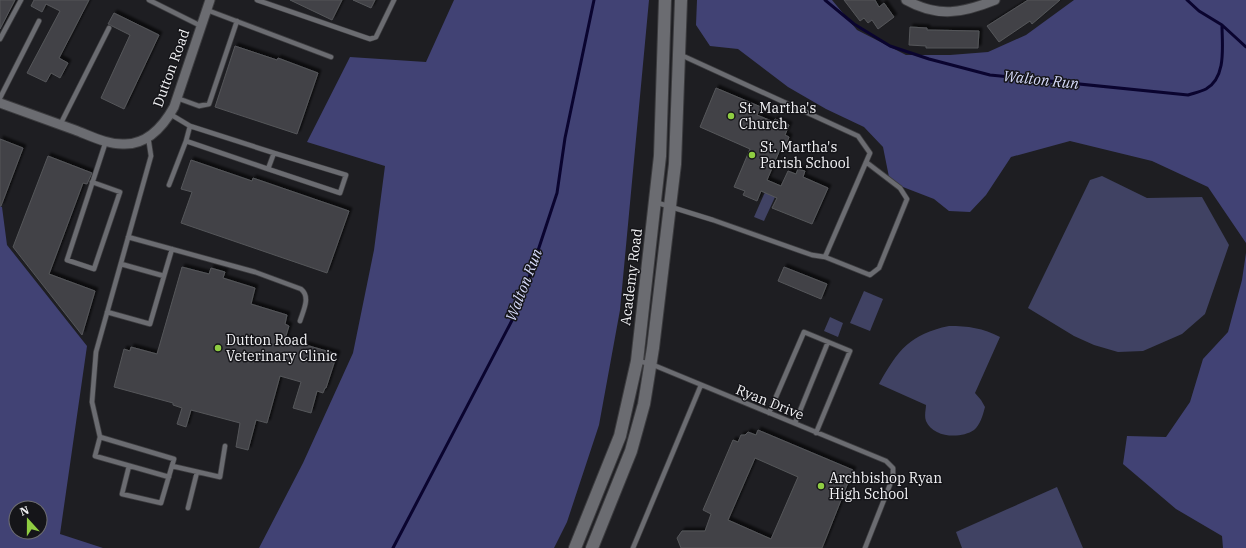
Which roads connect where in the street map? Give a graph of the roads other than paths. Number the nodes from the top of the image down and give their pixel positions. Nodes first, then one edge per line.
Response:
1 (21, 0) edge
2 (148, 0) edge
3 (210, 0) edge
4 (257, 0) edge
5 (394, 0) edge
6 (665, 0) edge
7 (681, 0) edge
8 (906, 0) edge
9 (995, 0) edge
10 (207, 10) junction
11 (39, 21) dead end
12 (237, 21) junction
13 (201, 26) junction
14 (109, 28) dead end
15 (0, 39) edge
16 (663, 54) junction
17 (679, 54) junction
18 (331, 57) dead end
19 (0, 98) edge
20 (177, 98) junction
21 (0, 103) edge
22 (170, 114) junction
23 (58, 124) junction
24 (190, 126) junction
25 (148, 136) junction
26 (106, 141) junction
27 (186, 141) junction
28 (274, 153) junction
29 (866, 162) junction
30 (268, 169) junction
31 (92, 182) junction
32 (169, 185) dead end
33 (655, 202) junction
34 (670, 206) junction
35 (128, 237) junction
36 (172, 249) junction
37 (825, 257) junction
38 (121, 264) junction
39 (164, 276) junction
40 (107, 312) junction
41 (300, 322) dead end
42 (828, 342) junction
43 (637, 361) junction
44 (651, 364) junction
45 (701, 385) junction
46 (769, 413) junction
47 (794, 424) junction
48 (816, 432) junction
49 (100, 437) junction
50 (225, 446) dead end
51 (129, 466) junction
52 (172, 466) junction
53 (197, 472) junction
54 (169, 477) junction
55 (188, 508) dead end
56 (575, 548) edge
57 (592, 548) edge
58 (633, 548) edge
59 (865, 548) edge

1 - 15 lane
2 - 13 lane
3 - 10 street, Dutton Road
4 - 5 lane
6 - 16 main road, Academy Road
7 - 17 main road
8 - 9 street
10 - 12 lane
10 - 13 street, Dutton Road
11 - 19 lane
12 - 18 lane
12 - 20 lane
13 - 20 street, Dutton Road
14 - 23 lane
16 - 17 main road
16 - 33 main road, Academy Road
17 - 29 lane
17 - 34 main road
20 - 22 street, Dutton Road
21 - 23 street, Dutton Road
22 - 24 lane
22 - 25 street, Dutton Road
23 - 26 street, Dutton Road
24 - 27 lane
24 - 28 lane
25 - 26 street, Dutton Road
25 - 35 lane
26 - 31 lane
27 - 30 lane
27 - 32 lane
28 - 30 lane
28 - 30 lane
29 - 37 lane
29 - 37 lane
31 - 31 lane
33 - 34 lane
33 - 43 main road, Academy Road
34 - 37 lane
34 - 44 main road
35 - 36 lane
35 - 38 lane
36 - 39 lane
36 - 41 lane
38 - 39 lane
38 - 40 lane
39 - 40 lane
40 - 49 lane
42 - 46 lane
42 - 47 lane
42 - 48 lane
43 - 44 lane, Ryan Drive
43 - 56 main road, Academy Road
44 - 45 lane, Ryan Drive
44 - 57 main road
45 - 46 lane, Ryan Drive
45 - 58 lane
46 - 47 lane, Ryan Drive
47 - 48 lane, Ryan Drive
48 - 59 lane, Ryan Drive
49 - 51 lane
49 - 52 lane
50 - 53 lane
51 - 54 lane
51 - 54 lane
52 - 53 lane
52 - 54 lane
53 - 55 lane

